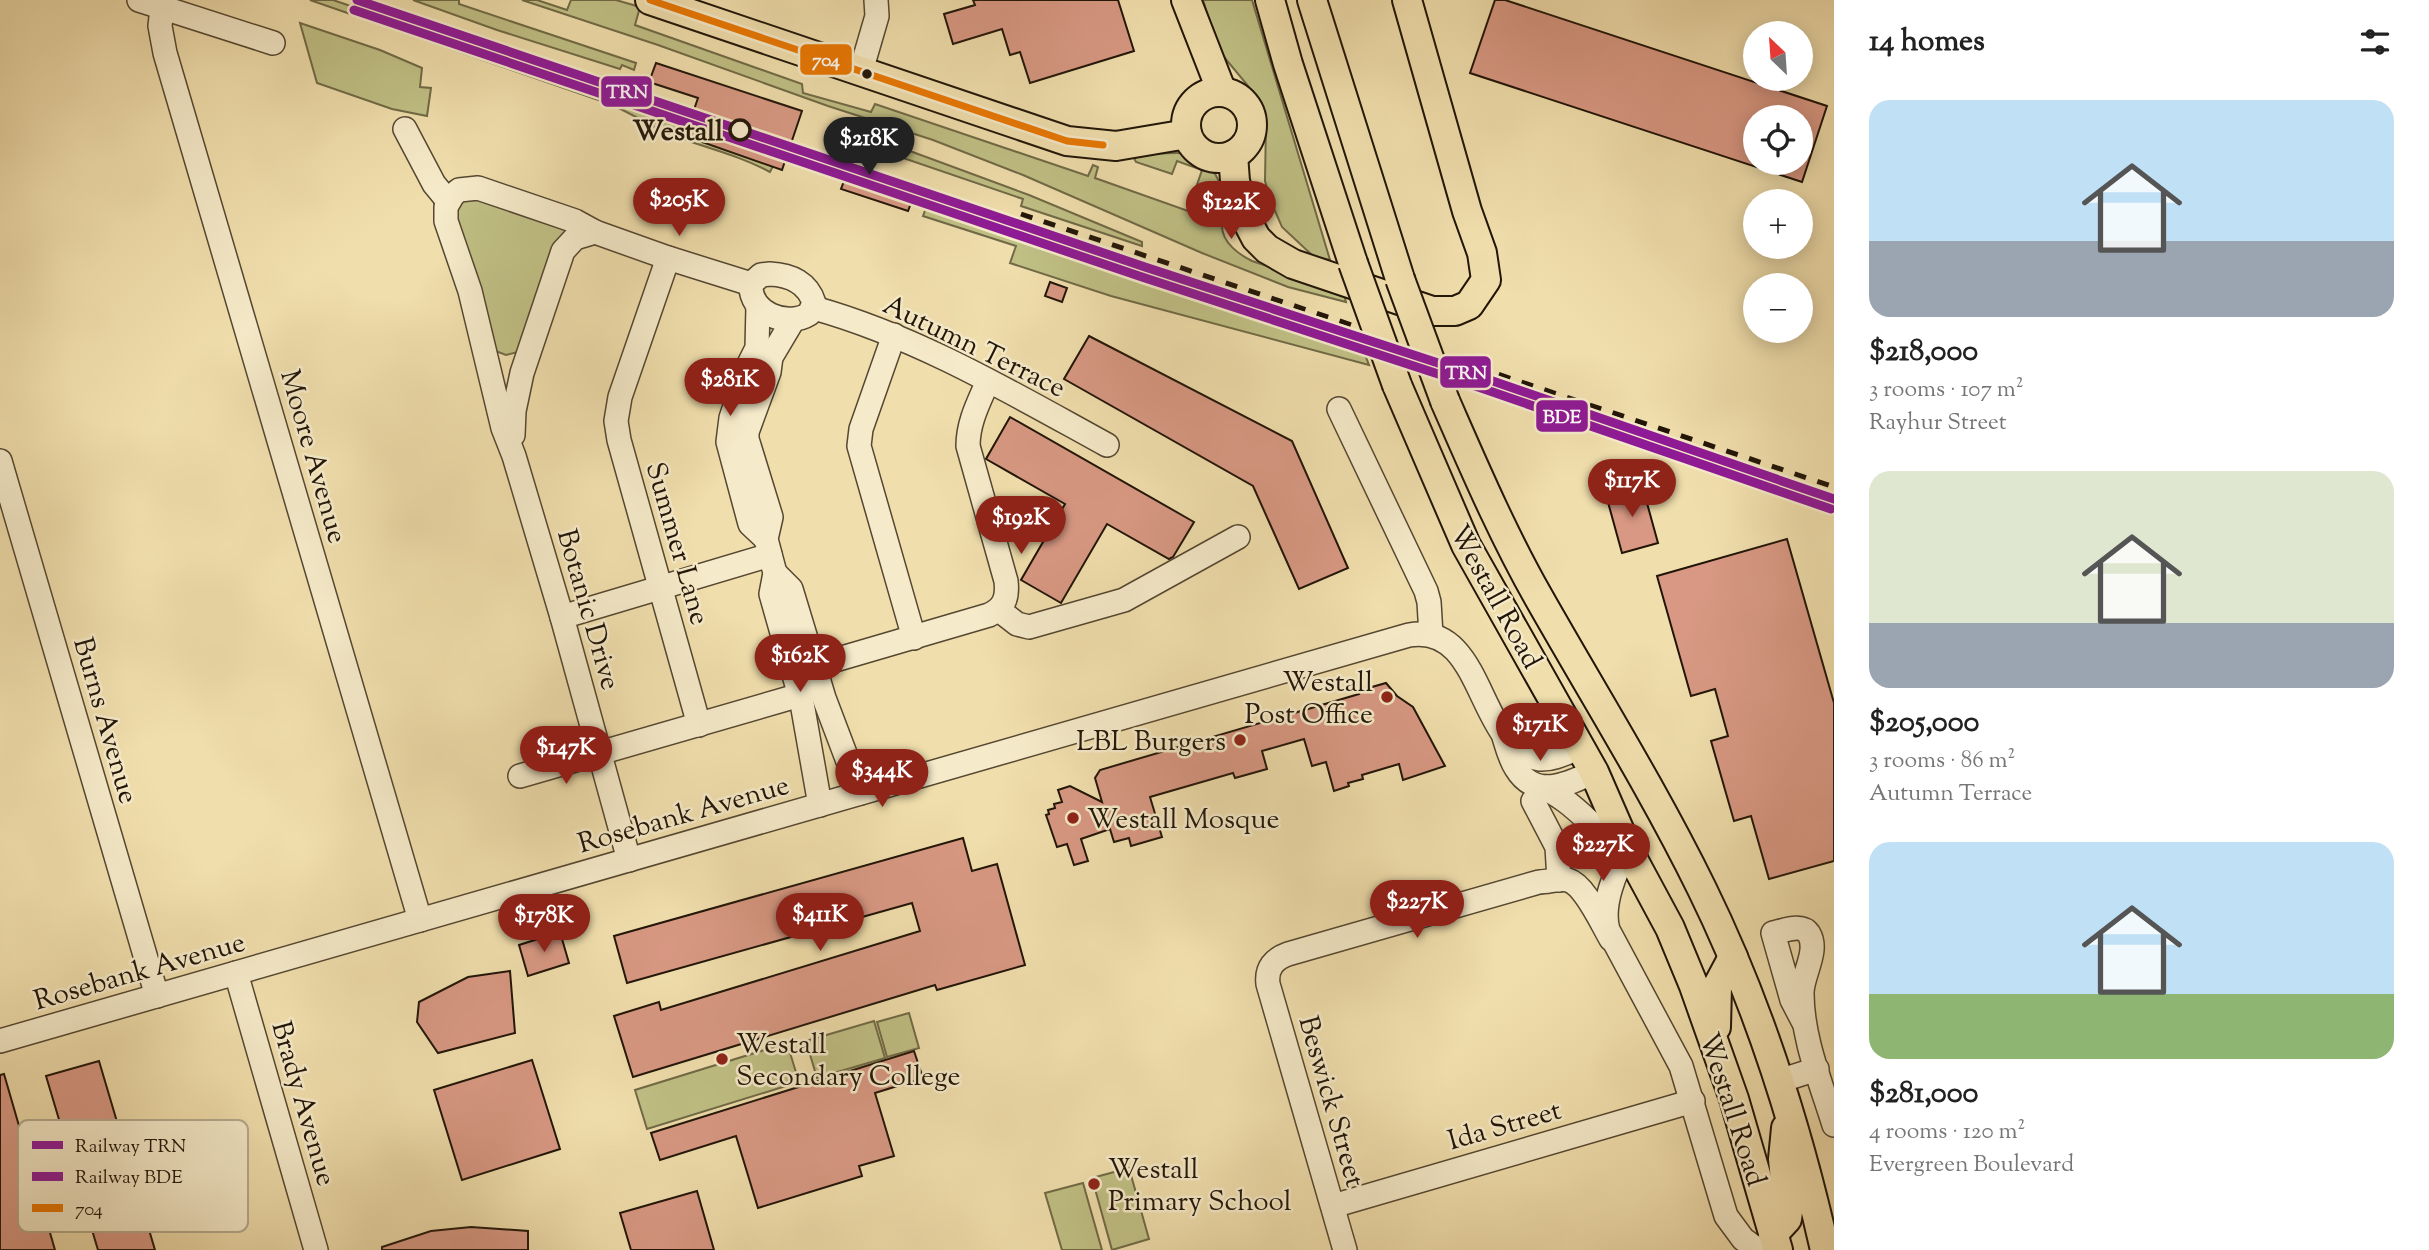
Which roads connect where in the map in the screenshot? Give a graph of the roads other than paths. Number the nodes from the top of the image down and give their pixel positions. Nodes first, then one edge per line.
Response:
1 (139, 0) edge
2 (650, 0) edge
3 (876, 0) edge
4 (1186, 0) edge
5 (1270, 0) edge
6 (1312, 0) edge
7 (1407, 0) edge
8 (162, 8) junction
9 (273, 43) dead end
10 (862, 71) junction
11 (1222, 92) junction
12 (405, 130) dead end
13 (1187, 134) junction
14 (1233, 155) junction
15 (448, 201) junction
16 (595, 232) junction
17 (668, 258) junction
18 (751, 284) junction
19 (758, 306) junction
20 (814, 308) junction
21 (793, 320) junction
22 (894, 335) junction
23 (486, 355) junction
24 (528, 355) junction
25 (988, 381) junction
26 (1339, 409) dead end
27 (1107, 445) dead end
28 (514, 456) junction
29 (0, 461) edge
30 (1238, 537) dead end
31 (771, 556) junction
32 (661, 588) junction
33 (999, 610) junction
34 (562, 617) junction
35 (1431, 635) junction
36 (914, 638) junction
37 (804, 669) junction
38 (800, 695) junction
39 (699, 725) junction
40 (1500, 727) junction
41 (1621, 737) junction
42 (1581, 747) junction
43 (600, 753) junction
44 (1594, 772) junction
45 (520, 776) dead end
46 (860, 793) junction
47 (1537, 794) junction
48 (820, 805) junction
49 (1628, 850) junction
50 (629, 860) junction
51 (1554, 881) junction
52 (420, 920) junction
53 (1611, 939) junction
54 (1733, 957) junction
55 (236, 974) junction
56 (157, 996) junction
57 (1804, 1023) dead end
58 (0, 1041) edge
59 (1716, 1045) junction
60 (1817, 1069) junction
61 (1779, 1081) junction
62 (1693, 1101) junction
63 (1788, 1111) junction
64 (1834, 1125) edge
65 (1815, 1203) junction
66 (1333, 1206) junction
67 (1834, 1231) edge
68 (1763, 1243) edge
69 (317, 1250) edge
70 (1345, 1250) edge
71 (1825, 1250) edge

1 - 8 street
2 - 10 main road
3 - 10 street
4 - 11 main road
5 - 42 main road, Westall Road, bridge
6 - 41 main road, Westall Road, bridge
7 - 14 main road
8 - 9 street
8 - 52 street, Moore Avenue
10 - 13 main road
11 - 13 main road
11 - 14 main road
12 - 15 street
13 - 14 main road
15 - 16 street
15 - 23 street, Botanic Drive
16 - 17 street
16 - 24 street, Botanic Drive
17 - 18 street
17 - 32 street, Summer Lane
18 - 19 street
18 - 20 street
19 - 21 street
19 - 31 street
20 - 21 street
20 - 22 street, Autumn Terrace
21 - 31 street
22 - 25 street, Autumn Terrace
22 - 36 street
23 - 24 street
23 - 28 street, Botanic Drive
24 - 28 street, Botanic Drive
25 - 27 street, Autumn Terrace
25 - 33 street
26 - 35 street
28 - 34 street, Botanic Drive
29 - 56 street, Burns Avenue
30 - 33 street
31 - 32 street
31 - 37 street
32 - 34 street
32 - 39 street, Summer Lane
33 - 36 street
34 - 43 street, Botanic Drive
35 - 40 street
35 - 46 street, Rosebank Avenue
36 - 37 street
37 - 38 street
37 - 46 street
38 - 39 street
38 - 48 street
39 - 43 street
40 - 42 street
40 - 47 street
41 - 42 main road
41 - 44 main road
41 - 54 main road, Westall Road
42 - 44 main road, Westall Road
43 - 45 street
43 - 50 street, Botanic Drive
44 - 47 street
44 - 49 main road, Westall Road
46 - 48 street, Rosebank Avenue
47 - 49 street
47 - 51 street
48 - 50 street, Rosebank Avenue
49 - 53 street
49 - 59 main road, Westall Road
50 - 52 street, Rosebank Avenue
51 - 53 street
51 - 66 street, Beswick Street
52 - 55 street, Rosebank Avenue
53 - 62 street
54 - 59 main road
54 - 61 main road, Westall Road
55 - 56 street, Rosebank Avenue
55 - 69 street, Brady Avenue
56 - 58 street, Rosebank Avenue
57 - 60 street
59 - 68 main road, Westall Road
60 - 61 street
60 - 64 street
61 - 63 main road, Westall Road
62 - 66 street, Ida Street
62 - 68 street
63 - 65 main road, Westall Road
63 - 68 main road
65 - 67 main road
65 - 71 main road, Westall Road
66 - 70 street, Beswick Street

